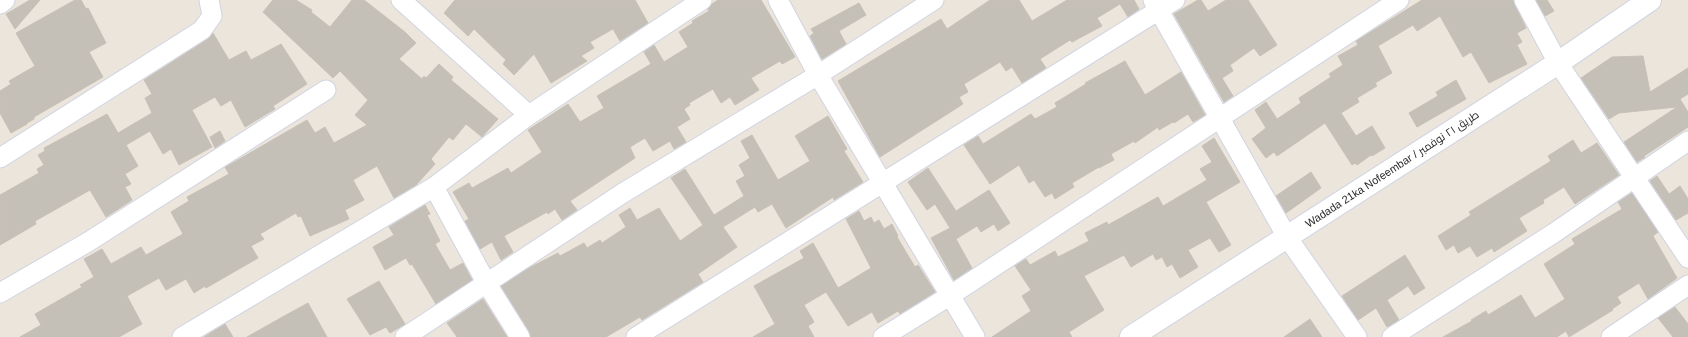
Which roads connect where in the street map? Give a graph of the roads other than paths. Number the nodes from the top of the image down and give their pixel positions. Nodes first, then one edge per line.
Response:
1 (6, 0) edge
2 (209, 0) edge
3 (400, 0) edge
4 (702, 0) edge
5 (778, 0) edge
6 (934, 0) edge
7 (1175, 0) edge
8 (1399, 0) edge
9 (1524, 0) edge
10 (1650, 0) edge
11 (0, 4) edge
12 (1156, 5) edge
13 (1558, 63) junction
14 (818, 75) junction
15 (326, 90) dead end
16 (529, 115) junction
17 (1220, 118) junction
18 (1688, 141) edge
19 (0, 158) edge
20 (1633, 177) junction
21 (883, 184) junction
22 (434, 187) junction
23 (1287, 237) junction
24 (1688, 258) edge
25 (487, 284) junction
26 (1688, 285) edge
27 (0, 293) edge
28 (951, 295) junction
29 (182, 337) edge
30 (405, 337) edge
31 (520, 337) edge
32 (636, 337) edge
33 (883, 337) edge
34 (975, 337) edge
35 (1132, 337) edge
36 (1357, 337) edge
37 (1392, 337) edge
38 (1611, 337) edge

1 - 11 street
2 - 19 street
3 - 16 street
4 - 16 street
5 - 14 street
6 - 14 street
7 - 12 street
8 - 17 street
9 - 13 street
10 - 13 street, Wadada 21ka Nofeembar / طريق ٢١ نوفمبر
12 - 17 street
12 - 21 street
13 - 20 street
13 - 23 street, Wadada 21ka Nofeembar / طريق ٢١ نوفمبر
14 - 21 street
14 - 25 street
15 - 27 street
16 - 22 street
17 - 23 street
17 - 28 street
18 - 20 street
20 - 24 street
20 - 37 street
21 - 28 street
21 - 32 street
22 - 25 street
22 - 29 street
23 - 35 street, Wadada 21ka Nofeembar / طريق ٢١ نوفمبر
23 - 36 street
25 - 30 street
25 - 31 street
26 - 38 street
28 - 33 street
28 - 34 street

